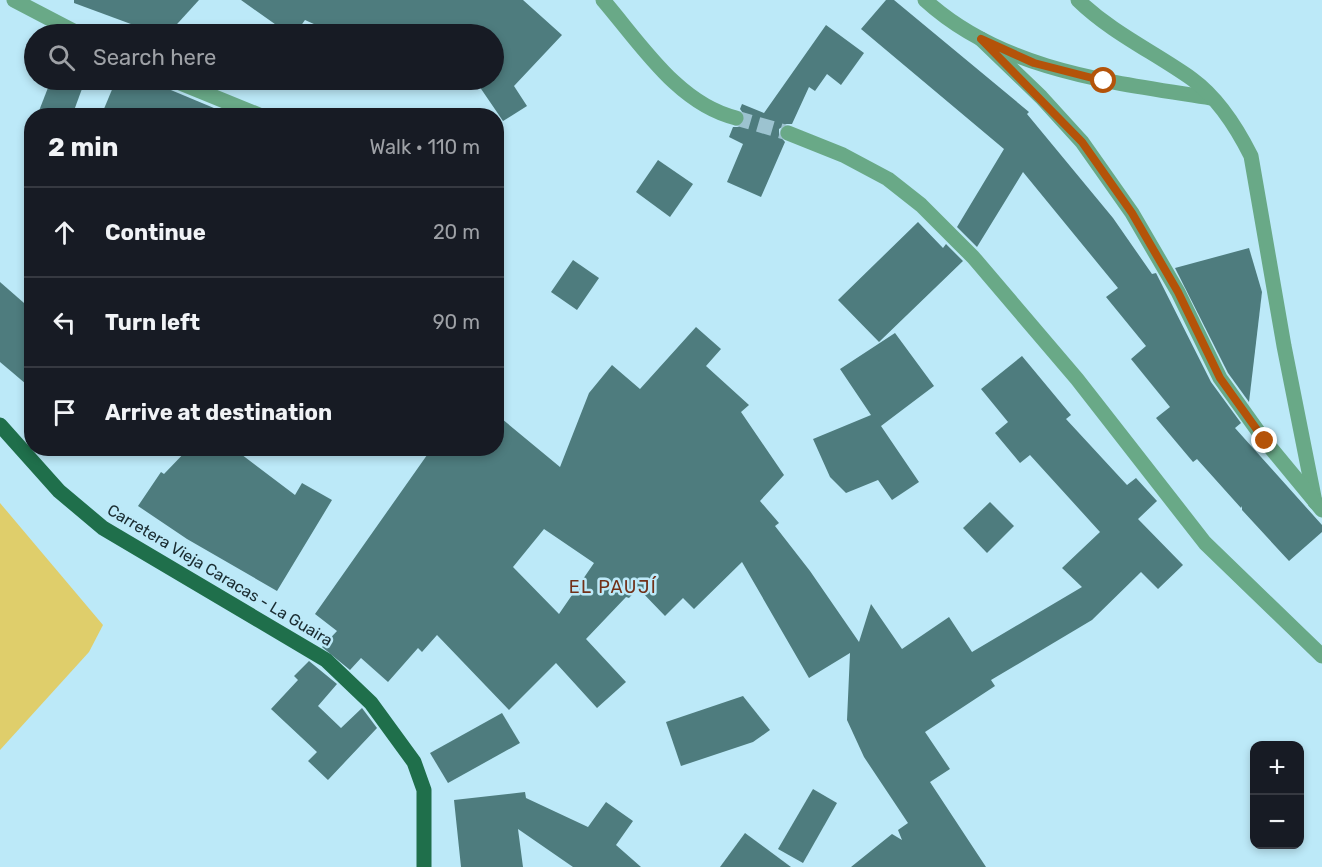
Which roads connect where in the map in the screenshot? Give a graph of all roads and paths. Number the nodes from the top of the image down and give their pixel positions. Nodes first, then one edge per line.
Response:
1 (14, 0) edge
2 (603, 0) edge
3 (925, 0) edge
4 (1078, 0) edge
5 (60, 24) edge
6 (981, 39) junction
7 (198, 90) edge
8 (1211, 98) junction
9 (242, 108) edge
10 (736, 118) tunnel mouth
11 (788, 134) tunnel mouth
12 (0, 425) edge
13 (24, 452) edge
14 (28, 456) edge
15 (1318, 506) edge
16 (1322, 656) edge
17 (424, 867) edge

1 - 5 street
2 - 10 street
3 - 6 street
4 - 8 street
6 - 8 street
6 - 15 street
7 - 9 street
8 - 15 street
11 - 16 street
12 - 13 main road, Carretera Vieja Caracas - La Guaira
14 - 17 main road, Carretera Vieja Caracas - La Guaira

